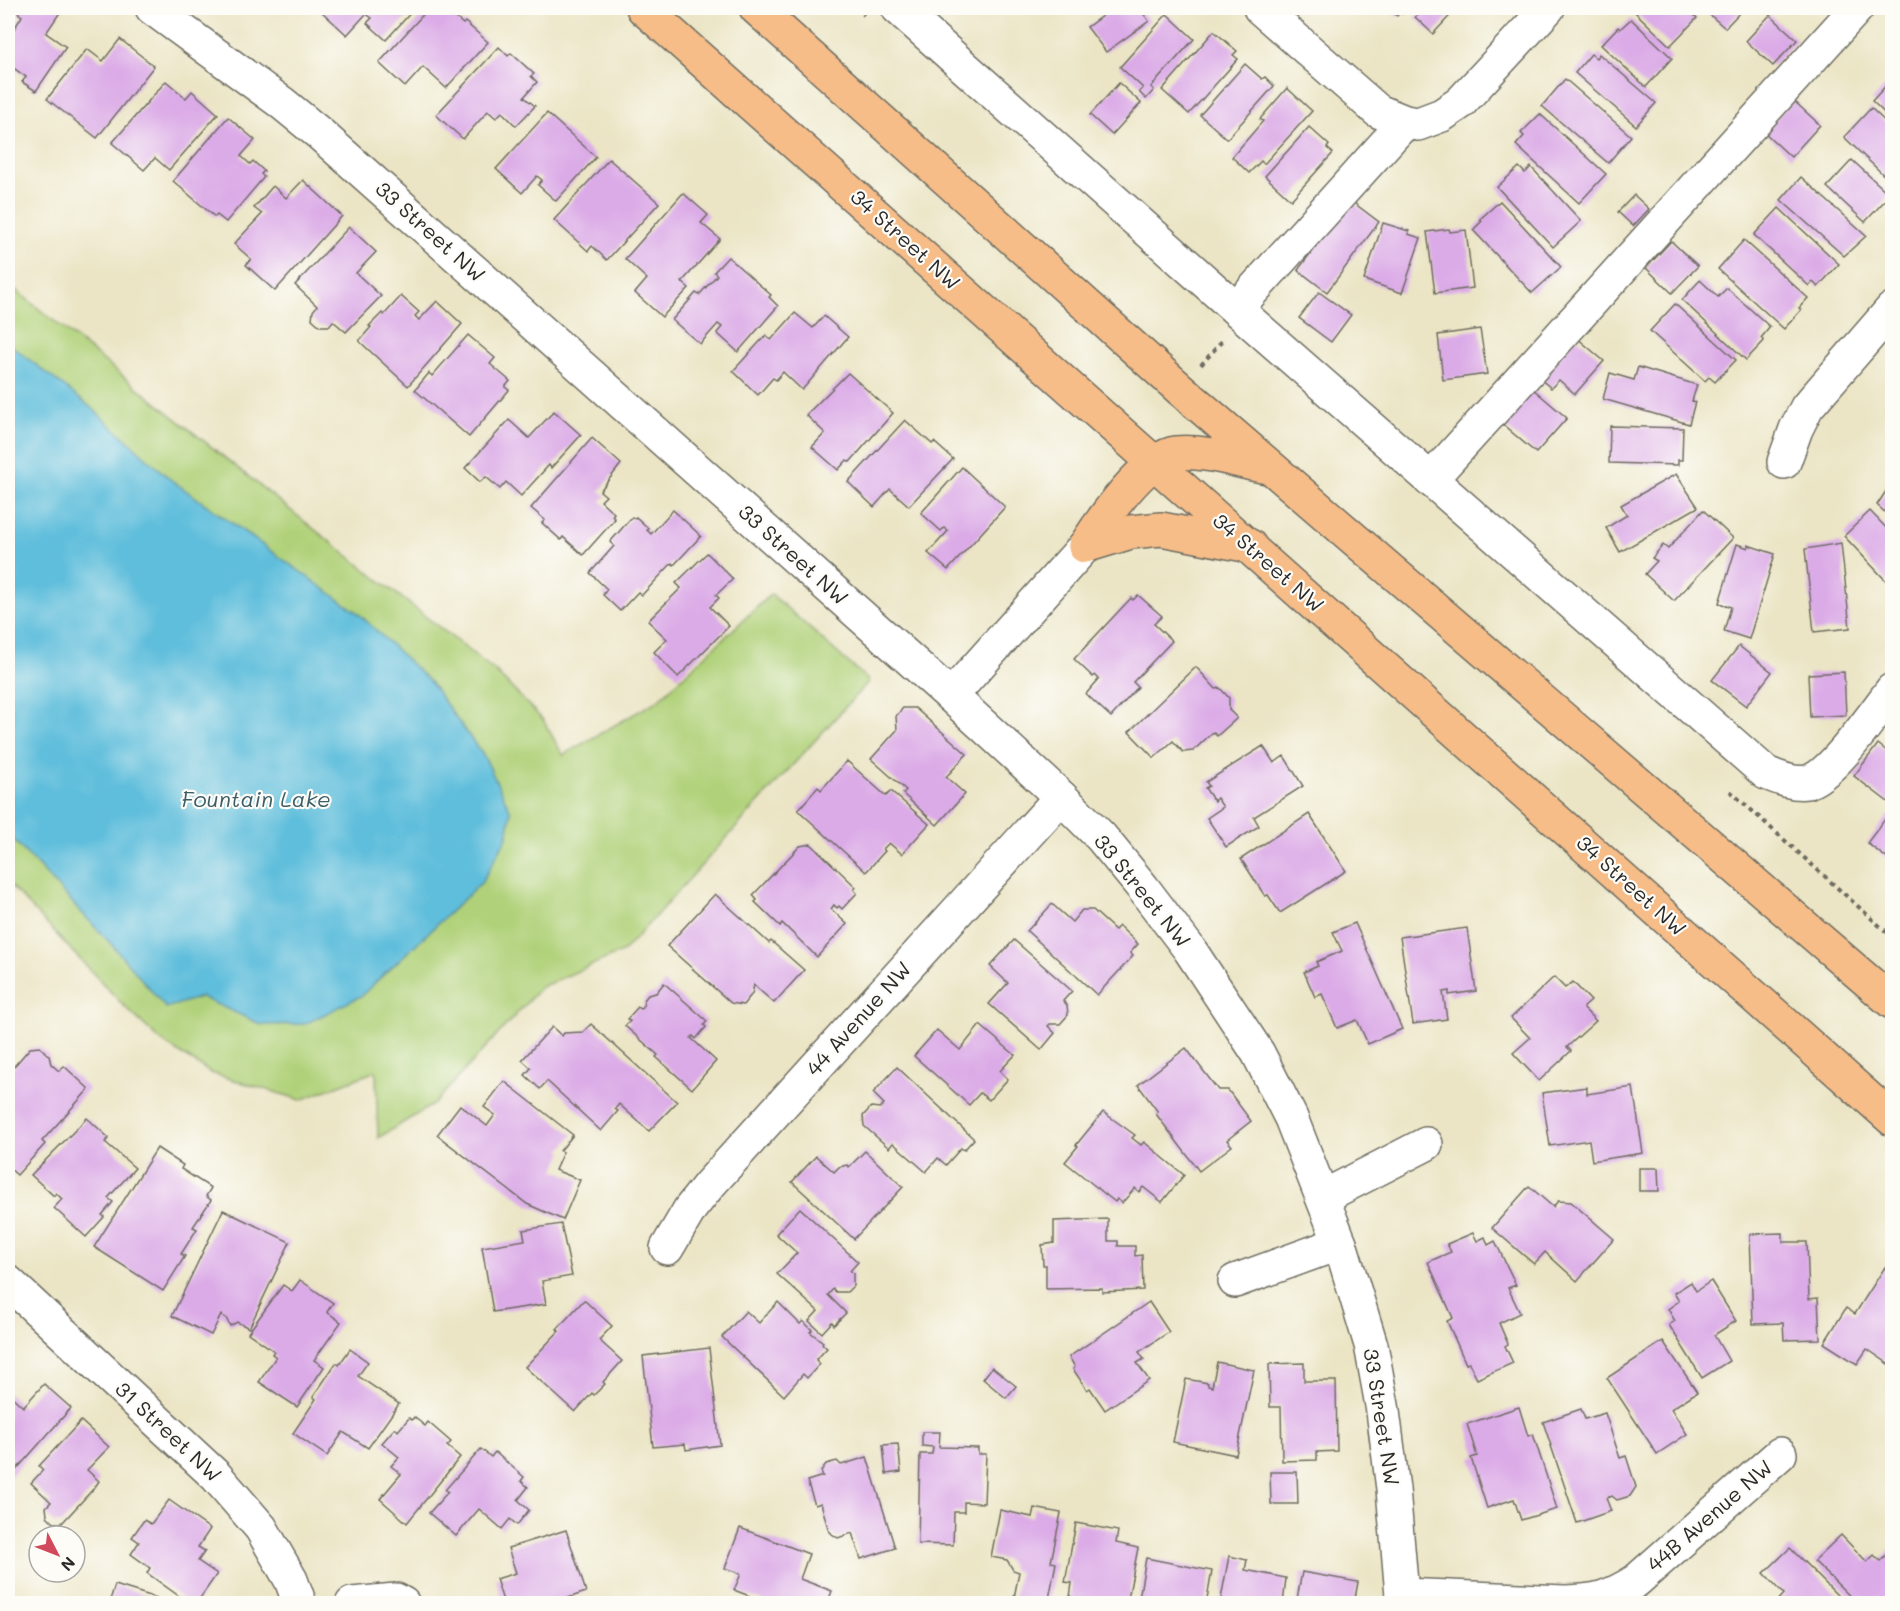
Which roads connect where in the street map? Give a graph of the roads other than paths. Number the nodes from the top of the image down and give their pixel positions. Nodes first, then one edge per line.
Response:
1 (152, 8) edge
2 (643, 8) edge
3 (756, 8) edge
4 (898, 8) edge
5 (1260, 8) edge
6 (1548, 8) edge
7 (1857, 8) edge
8 (1411, 123) junction
9 (1893, 309) edge
10 (1230, 324) junction
11 (1153, 462) junction
12 (1784, 462) dead end
13 (1269, 467) junction
14 (1430, 480) junction
15 (1085, 546) junction
16 (1250, 546) junction
17 (1893, 690) edge
18 (951, 696) junction
19 (1061, 796) junction
20 (1893, 1002) edge
21 (1888, 1105) edge
22 (1425, 1144) dead end
23 (1323, 1197) junction
24 (1340, 1243) junction
25 (667, 1248) dead end
26 (1235, 1281) dead end
27 (8, 1282) edge
28 (1780, 1454) dead end
29 (1402, 1599) edge
30 (300, 1604) edge
31 (352, 1604) edge
32 (403, 1604) edge

1 - 18 street, 33 Street NW
2 - 11 main road, 34 Street NW
3 - 13 main road
4 - 10 street
5 - 8 street
6 - 8 street
7 - 14 street
8 - 10 street
9 - 12 street
10 - 14 street
11 - 13 main road
11 - 15 main road
11 - 16 main road, 34 Street NW
13 - 20 main road
14 - 17 street
15 - 16 main road
15 - 18 street
16 - 21 main road, 34 Street NW
18 - 19 street, 33 Street NW
19 - 23 street, 33 Street NW
19 - 25 street, 44 Avenue NW
22 - 23 street
23 - 24 street, 33 Street NW
24 - 26 street
24 - 29 street, 33 Street NW
27 - 30 street, 31 Street NW
28 - 29 street, 44B Avenue NW
31 - 32 street

